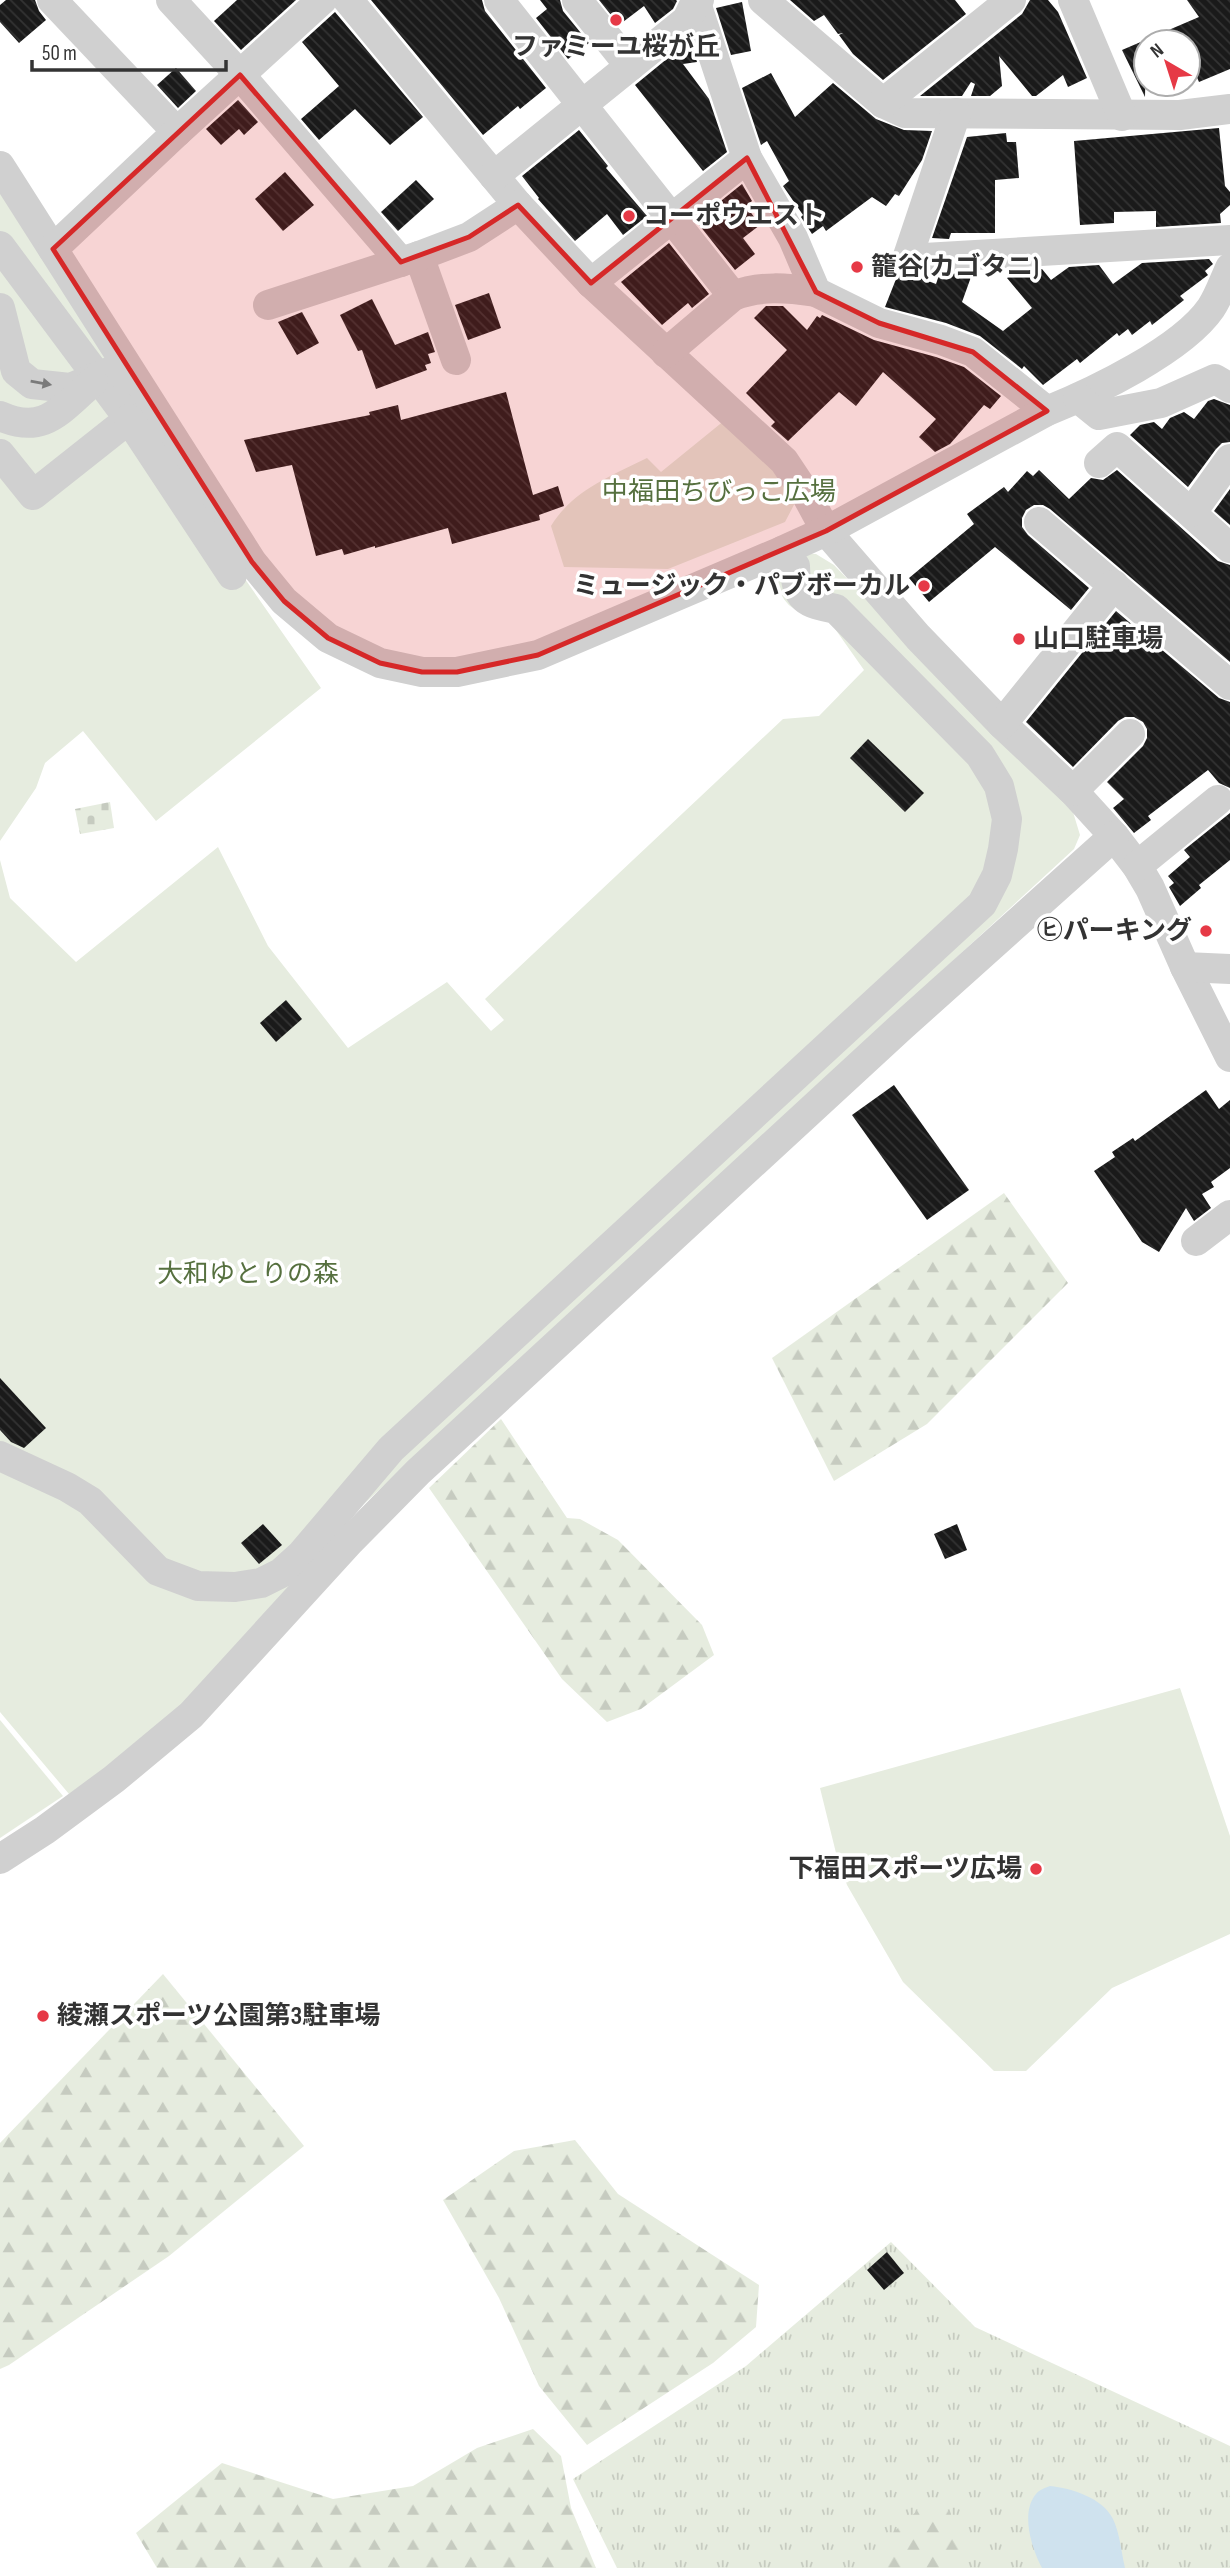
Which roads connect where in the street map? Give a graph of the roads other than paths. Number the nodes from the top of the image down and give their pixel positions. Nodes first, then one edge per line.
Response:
1 (52, 0) edge
2 (171, 0) edge
3 (322, 0) edge
4 (348, 0) edge
5 (499, 0) edge
6 (577, 0) edge
7 (696, 0) edge
8 (763, 0) edge
9 (1073, 0) edge
10 (992, 6) edge
11 (630, 66) junction
12 (240, 75) junction
13 (883, 103) junction
14 (583, 104) junction
15 (1230, 109) edge
16 (956, 113) junction
17 (1122, 116) junction
18 (177, 132) junction
19 (747, 158) junction
20 (0, 166) edge
21 (494, 176) junction
22 (519, 205) junction
23 (672, 217) junction
24 (1230, 240) edge
25 (0, 246) edge
26 (53, 249) junction
27 (410, 259) junction
28 (1230, 268) edge
29 (590, 282) junction
30 (816, 292) junction
31 (733, 296) junction
32 (268, 305) dead end
33 (0, 308) edge
34 (666, 353) junction
35 (456, 360) dead end
36 (126, 364) junction
37 (99, 377) junction
38 (1230, 388) edge
39 (1078, 398) junction
40 (1047, 411) junction
41 (0, 416) edge
42 (129, 419) junction
43 (1230, 459) edge
44 (1099, 463) dead end
45 (2, 464) edge
46 (1192, 512) junction
47 (1039, 522) dead end
48 (826, 531) junction
49 (1230, 548) edge
50 (782, 551) junction
51 (232, 575) dead end
52 (1114, 585) junction
53 (1230, 685) edge
54 (1002, 724) junction
55 (1130, 734) dead end
56 (1073, 791) junction
57 (1217, 800) dead end
58 (1114, 836) junction
59 (1137, 866) junction
60 (1185, 967) junction
61 (1230, 969) edge
62 (1230, 1057) edge
63 (1230, 1214) edge
64 (1196, 1241) dead end
65 (0, 1456) edge
66 (0, 1859) edge

1 - 18 street
2 - 12 street
3 - 12 street
4 - 21 street
5 - 14 street
6 - 11 street
7 - 11 street
7 - 19 street
8 - 13 street
9 - 17 street
10 - 13 street
11 - 14 street
12 - 18 street
12 - 27 street
13 - 16 street
14 - 21 street
14 - 23 street
15 - 17 street
16 - 17 street
16 - 24 street
18 - 26 street
19 - 23 street
19 - 30 street
20 - 26 street
21 - 22 street
22 - 27 street
22 - 29 street
23 - 29 street
23 - 31 street
25 - 37 street
26 - 36 street
27 - 32 street
27 - 35 street
28 - 39 street
29 - 34 street
30 - 31 street
30 - 40 street
31 - 34 street
33 -> 37 street
34 - 48 street
36 - 37 street
36 - 50 street
37 - 41 street
37 - 42 street
38 - 39 street
39 - 40 street
40 - 48 street
42 - 45 street
42 - 51 street
43 - 46 street
44 - 46 street
46 - 49 street
47 - 52 street
48 - 50 street
48 - 54 street
50 - 65 street
52 - 53 street
52 - 54 street
54 - 56 street
55 - 56 street
56 - 58 street
57 - 59 street
58 - 59 street
58 - 66 street
59 - 60 street
60 - 61 street
60 - 62 street
63 - 64 street

